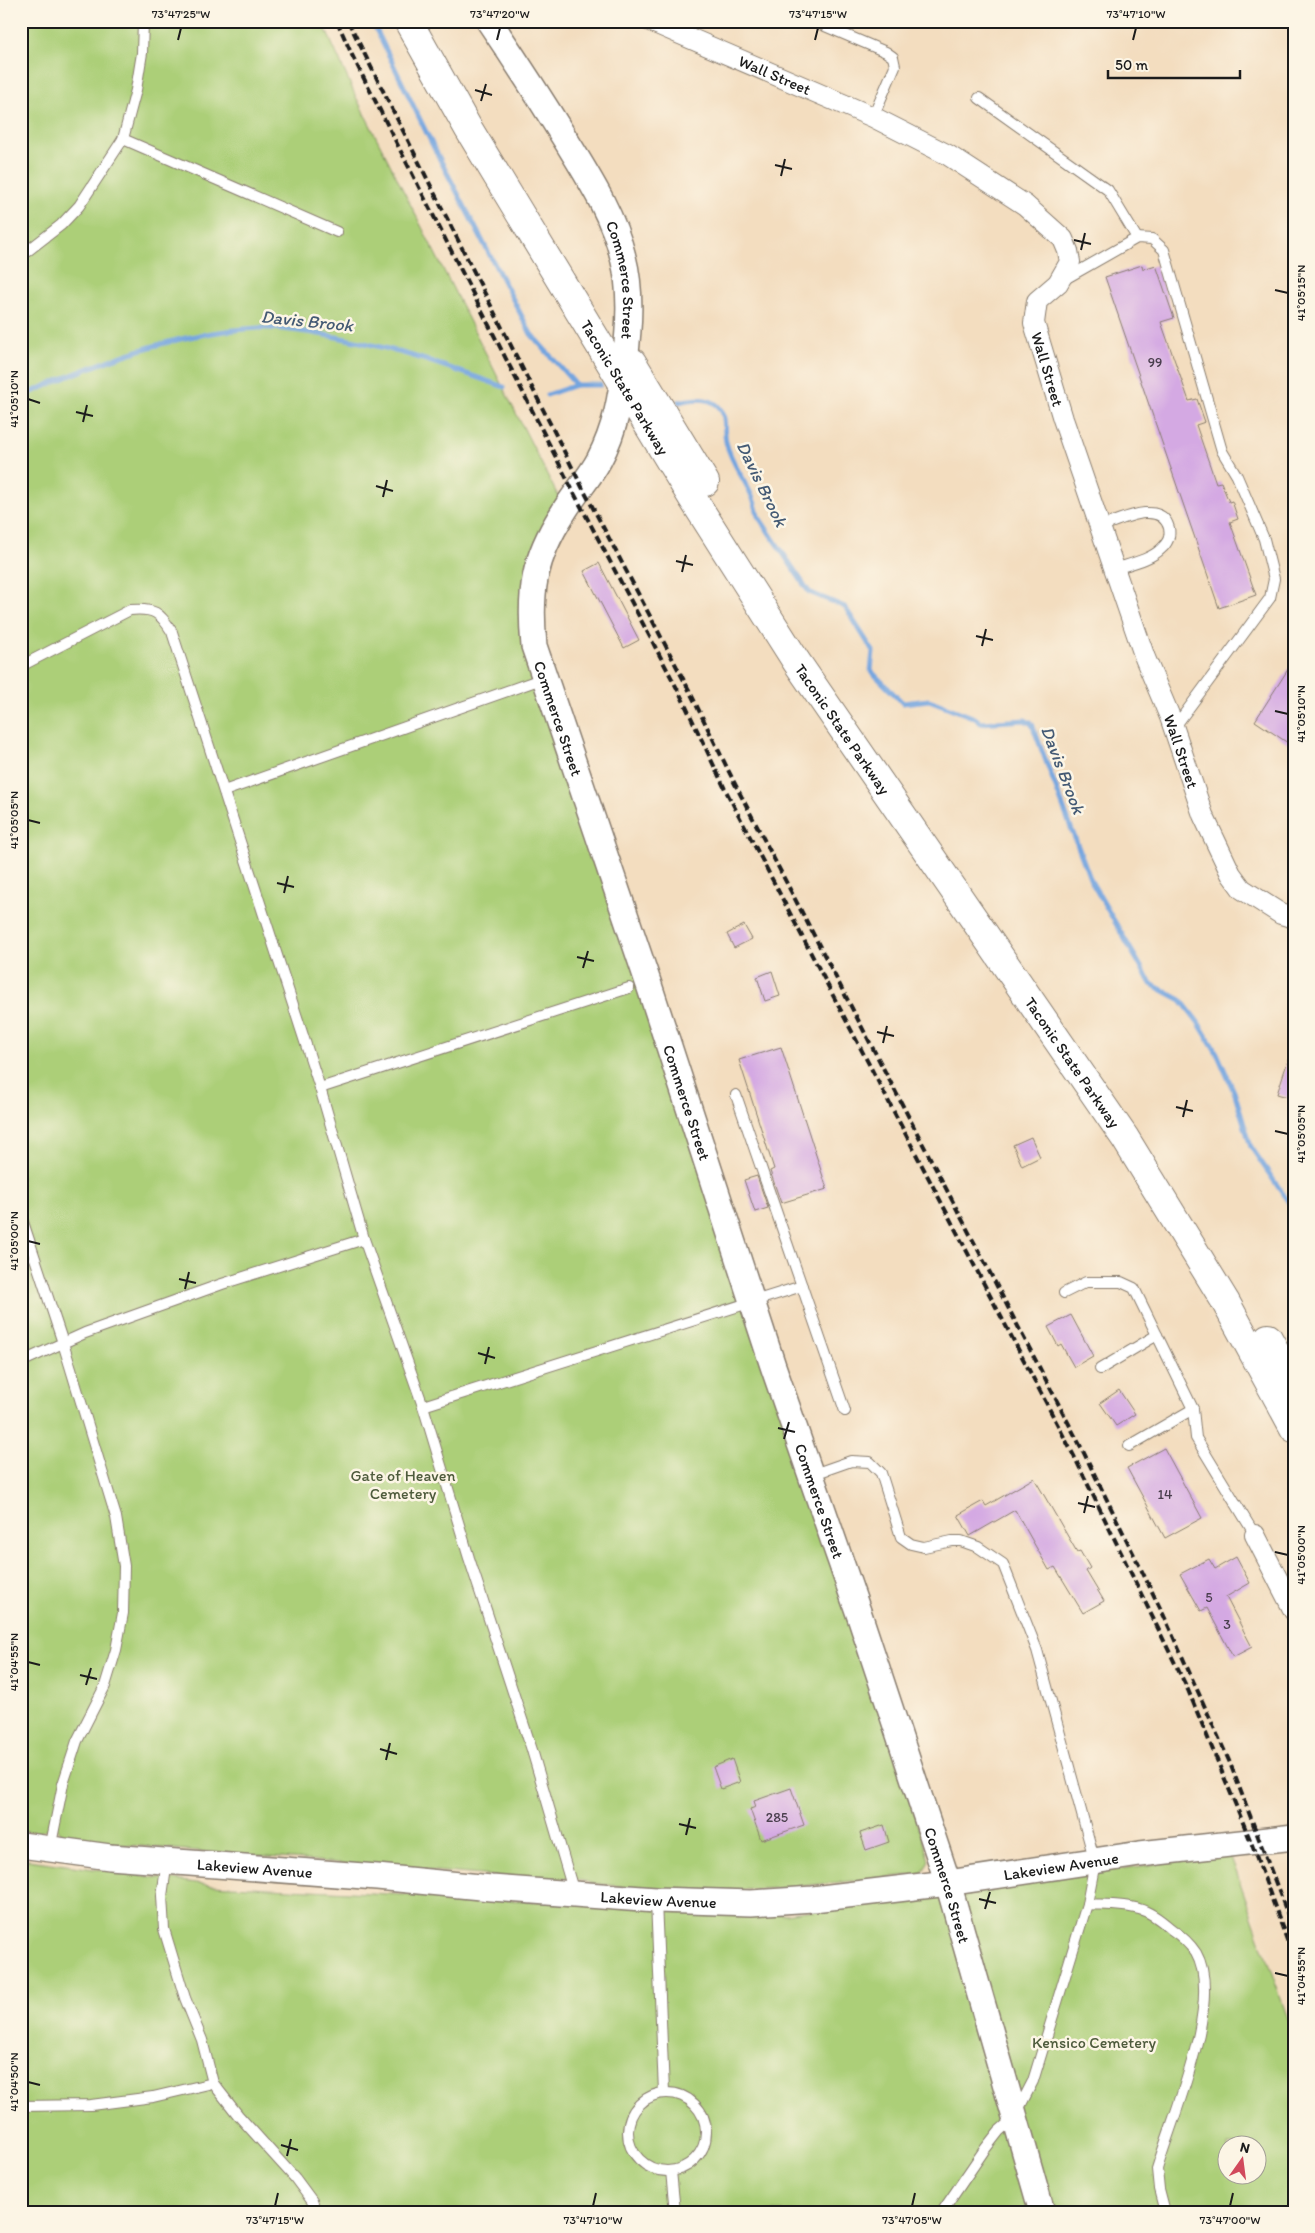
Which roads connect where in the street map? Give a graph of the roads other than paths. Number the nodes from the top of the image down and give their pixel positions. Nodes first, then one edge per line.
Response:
1 (143, 21) edge
2 (408, 21) edge
3 (430, 21) edge
4 (489, 21) edge
5 (650, 21) edge
6 (813, 21) edge
7 (979, 98) dead end
8 (874, 117) junction
9 (122, 139) junction
10 (337, 232) dead end
11 (1138, 238) junction
12 (21, 256) edge
13 (1058, 283) junction
14 (626, 352) junction
15 (622, 383) junction
16 (1100, 527) junction
17 (1115, 569) junction
18 (21, 666) edge
19 (544, 678) junction
20 (1174, 728) junction
21 (224, 790) junction
22 (1294, 918) edge
23 (629, 988) dead end
24 (320, 1088) junction
25 (736, 1095) dead end
26 (21, 1216) edge
27 (364, 1239) junction
28 (802, 1286) junction
29 (1064, 1293) dead end
30 (754, 1302) junction
31 (1157, 1334) junction
32 (63, 1343) junction
33 (21, 1362) edge
34 (1100, 1369) dead end
35 (1294, 1385) edge
36 (423, 1406) junction
37 (1193, 1409) junction
38 (845, 1411) dead end
39 (1294, 1428) edge
40 (1129, 1446) dead end
41 (811, 1475) junction
42 (1255, 1535) joint
43 (1294, 1611) edge
44 (1294, 1837) edge
45 (21, 1845) edge
46 (50, 1849) junction
47 (167, 1861) junction
48 (1095, 1862) junction
49 (948, 1883) junction
50 (574, 1894) junction
51 (656, 1900) junction
52 (1086, 1904) junction
53 (213, 2083) junction
54 (664, 2092) junction
55 (21, 2106) edge
56 (1014, 2118) junction
57 (671, 2170) junction
58 (316, 2212) edge
59 (675, 2212) edge
60 (942, 2212) edge
61 (1042, 2212) edge
62 (1165, 2212) edge

1 - 9 lane
2 - 15 highway, Taconic State Parkway
3 - 14 highway, Taconic State Parkway
4 - 14 street, Commerce Street
5 - 8 street, Wall Street
6 - 8 lane
7 - 11 lane
8 - 13 street, Wall Street
9 - 10 lane
9 - 12 lane
11 - 13 lane
11 - 20 lane
13 - 16 street, Wall Street
14 - 15 street, Commerce Street
14 - 35 highway, Taconic State Parkway
15 - 19 street, Commerce Street
15 - 39 highway, Taconic State Parkway
16 - 17 street, Wall Street
16 - 17 lane
17 - 20 street, Wall Street
18 - 21 lane
19 - 21 lane
19 - 30 street, Commerce Street
20 - 22 street, Wall Street
21 - 24 lane
23 - 24 lane
24 - 27 lane
25 - 28 lane
26 - 32 lane
27 - 32 lane
27 - 36 lane
28 - 30 lane
28 - 38 lane
29 - 31 lane
30 - 36 lane
30 - 41 street, Commerce Street
31 - 34 lane
31 - 37 lane
32 - 33 lane
32 - 46 lane
36 - 50 lane
37 - 40 lane
37 - 42 lane
41 - 48 lane
41 - 49 street, Commerce Street
42 - 43 street
44 - 48 street, Lakeview Avenue
45 - 46 street, Lakeview Avenue
46 - 47 street, Lakeview Avenue
47 - 50 street, Lakeview Avenue
47 - 53 lane
48 - 49 street, Lakeview Avenue
48 - 52 lane
49 - 51 street, Lakeview Avenue
49 - 56 street, Commerce Street
50 - 51 street, Lakeview Avenue
51 - 54 lane
52 - 56 lane
52 - 62 lane
53 - 55 lane
53 - 58 lane
54 - 57 lane
54 - 57 lane
56 - 60 lane
56 - 61 street, Commerce Street
57 - 59 lane

